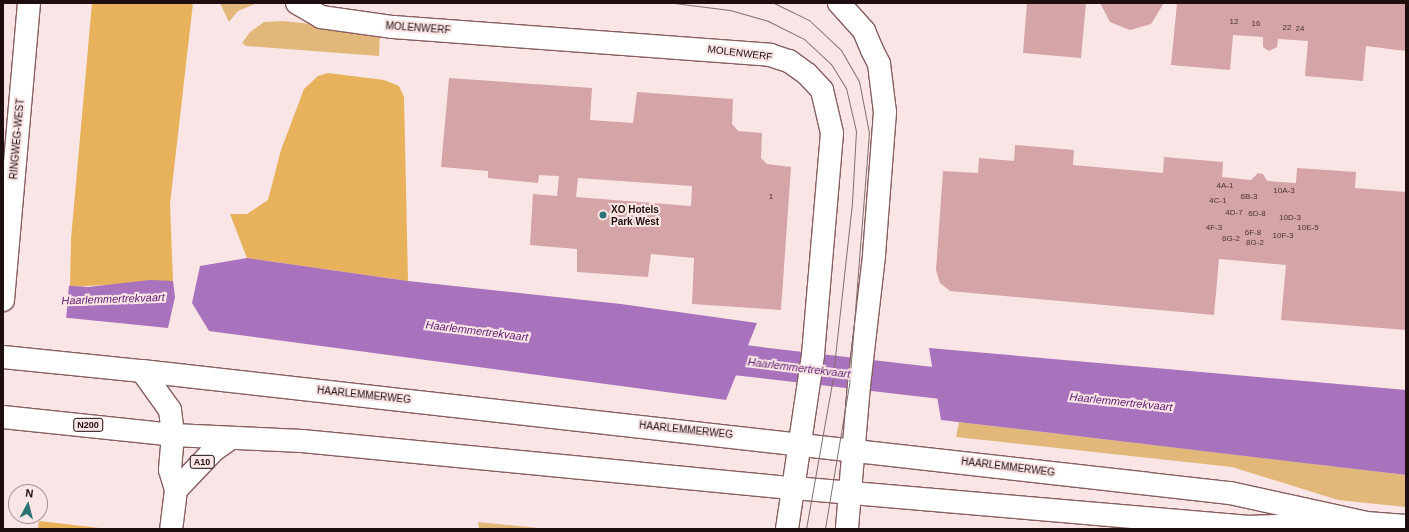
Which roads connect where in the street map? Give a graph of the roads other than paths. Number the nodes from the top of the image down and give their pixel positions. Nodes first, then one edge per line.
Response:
1 (29, 3) edge
2 (297, 3) edge
3 (839, 3) edge
4 (3, 300) edge
5 (3, 357) edge
6 (142, 371) junction
7 (3, 417) edge
8 (173, 435) junction
9 (231, 438) junction
10 (802, 443) junction
11 (854, 449) junction
12 (794, 488) junction
13 (176, 490) junction
14 (851, 493) junction
15 (1366, 523) junction
16 (1406, 526) edge
17 (171, 529) edge
18 (787, 529) edge
19 (848, 529) edge

1 - 4 main road, RINGWEG-WEST
2 - 10 main road, MOLENWERF
3 - 11 main road
5 - 6 main road, HAARLEMMERWEG
6 - 8 main road
6 - 10 main road, HAARLEMMERWEG
7 - 8 main road, HAARLEMMERWEG / N200
8 - 9 main road, HAARLEMMERWEG / N200
8 - 13 main road
9 - 12 main road, HAARLEMMERWEG
9 - 13 main road, A10
10 - 11 main road, HAARLEMMERWEG
10 - 12 main road, MOLENWERF
11 - 14 main road
11 - 15 main road, HAARLEMMERWEG
12 - 14 main road, HAARLEMMERWEG
12 - 18 main road, MOLENWERF
13 - 17 main road
14 - 15 main road, HAARLEMMERWEG
14 - 19 main road
15 - 16 main road, HAARLEMMERWEG

